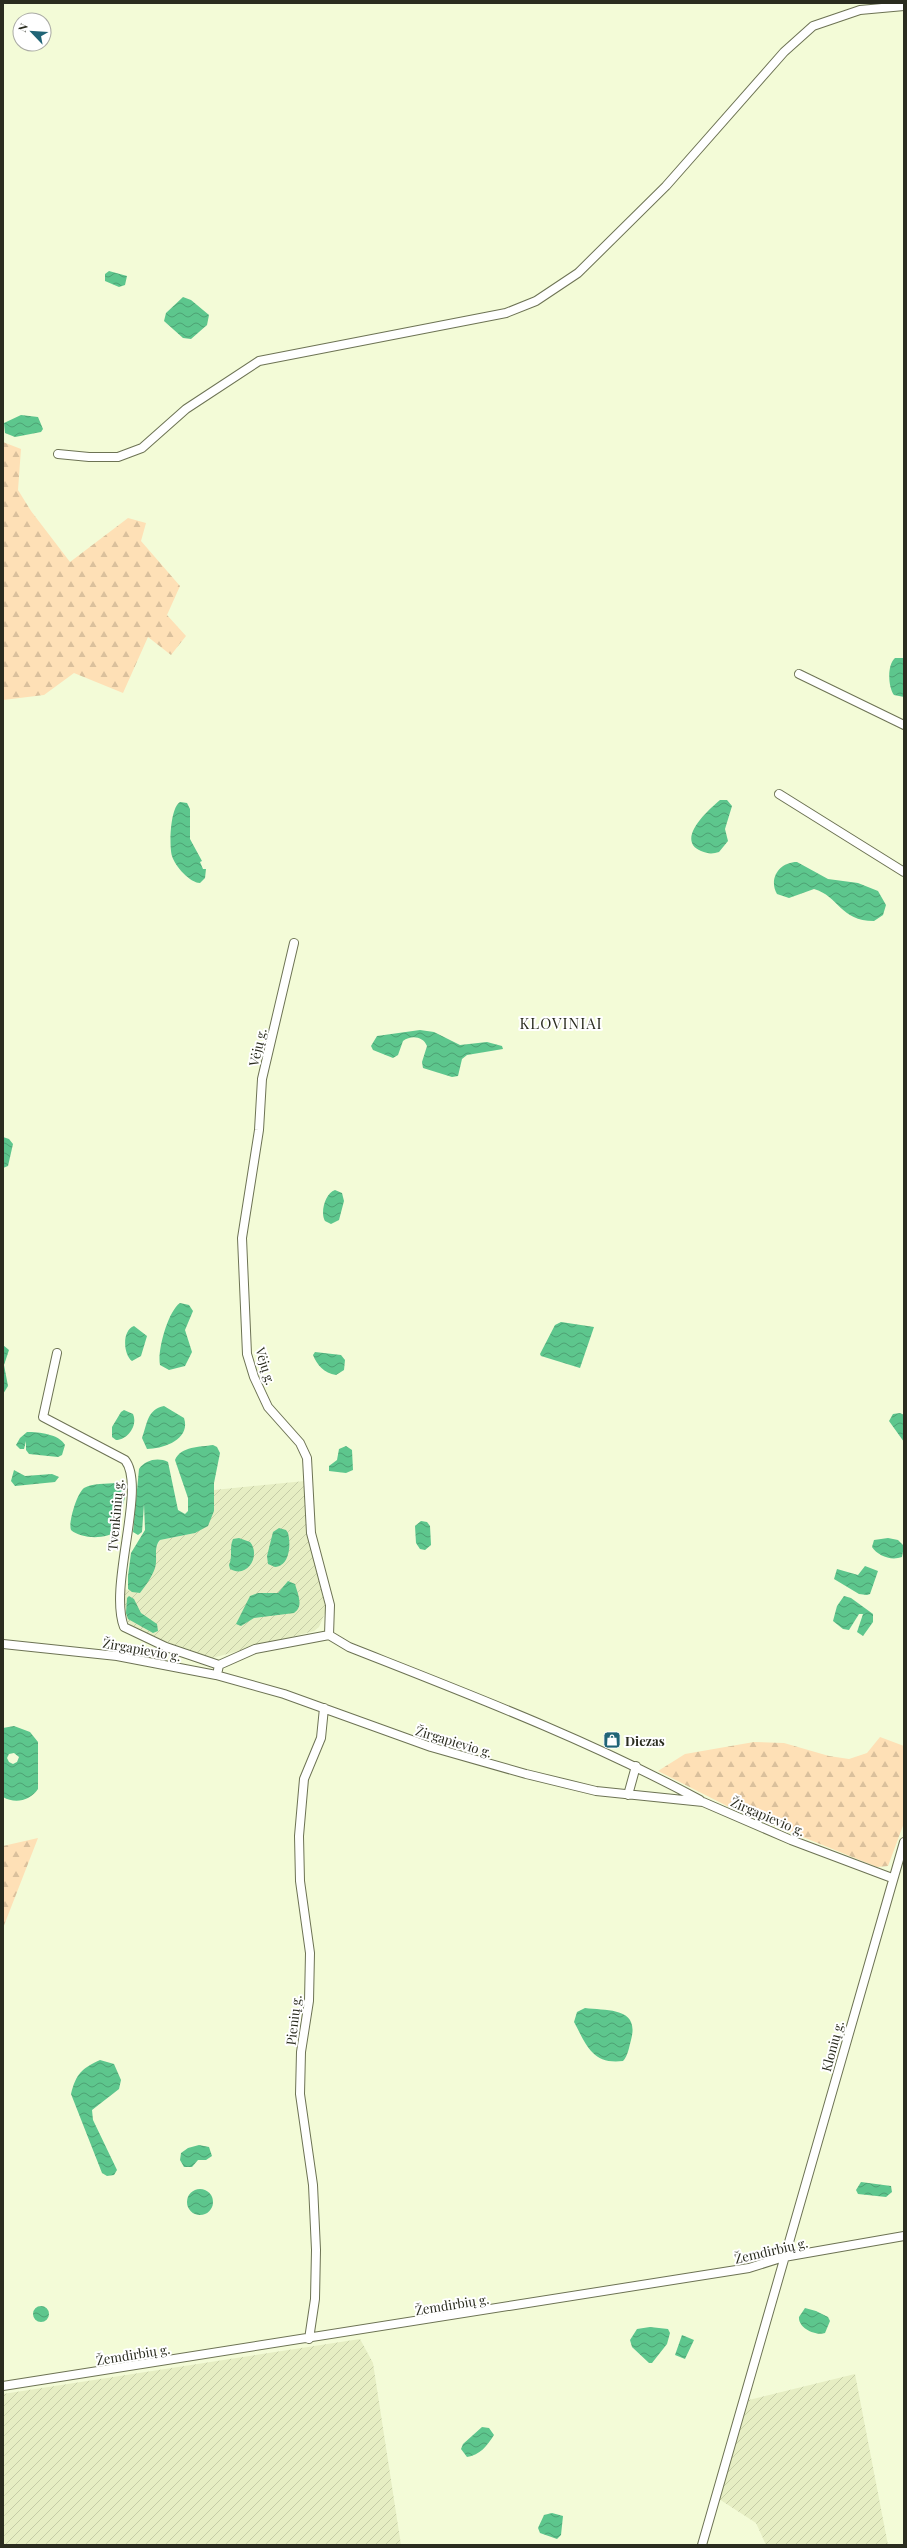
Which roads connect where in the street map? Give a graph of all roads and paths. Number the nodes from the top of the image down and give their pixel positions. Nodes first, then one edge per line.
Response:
1 (904, 6) edge
2 (58, 454) dead end
3 (799, 674) dead end
4 (904, 725) edge
5 (779, 794) dead end
6 (904, 872) edge
7 (294, 943) dead end
8 (57, 1353) dead end
9 (329, 1634) junction
10 (3, 1644) edge
11 (219, 1665) junction
12 (216, 1675) junction
13 (324, 1708) junction
14 (636, 1766) junction
15 (628, 1795) junction
16 (703, 1802) junction
17 (904, 1842) edge
18 (892, 1878) junction
19 (904, 2236) edge
20 (784, 2257) junction
21 (310, 2339) junction
22 (3, 2386) edge
23 (702, 2545) edge

1 - 2 street
3 - 4 street
5 - 6 street
7 - 9 street, Vėjų g.
8 - 11 street, Tvenkinių g.
9 - 11 street
9 - 14 street
10 - 12 street, Žirgapievio g.
11 - 12 street
12 - 13 street, Žirgapievio g.
13 - 15 street, Žirgapievio g.
13 - 21 street, Pienių g.
14 - 15 street
14 - 16 street
15 - 16 street, Žirgapievio g.
16 - 18 street, Žirgapievio g.
17 - 18 street, Klonių g.
18 - 20 street, Klonių g.
19 - 20 street, Žemdirbių g.
20 - 21 street, Žemdirbių g.
20 - 23 street, Klonių g.
21 - 22 street, Žemdirbių g.

